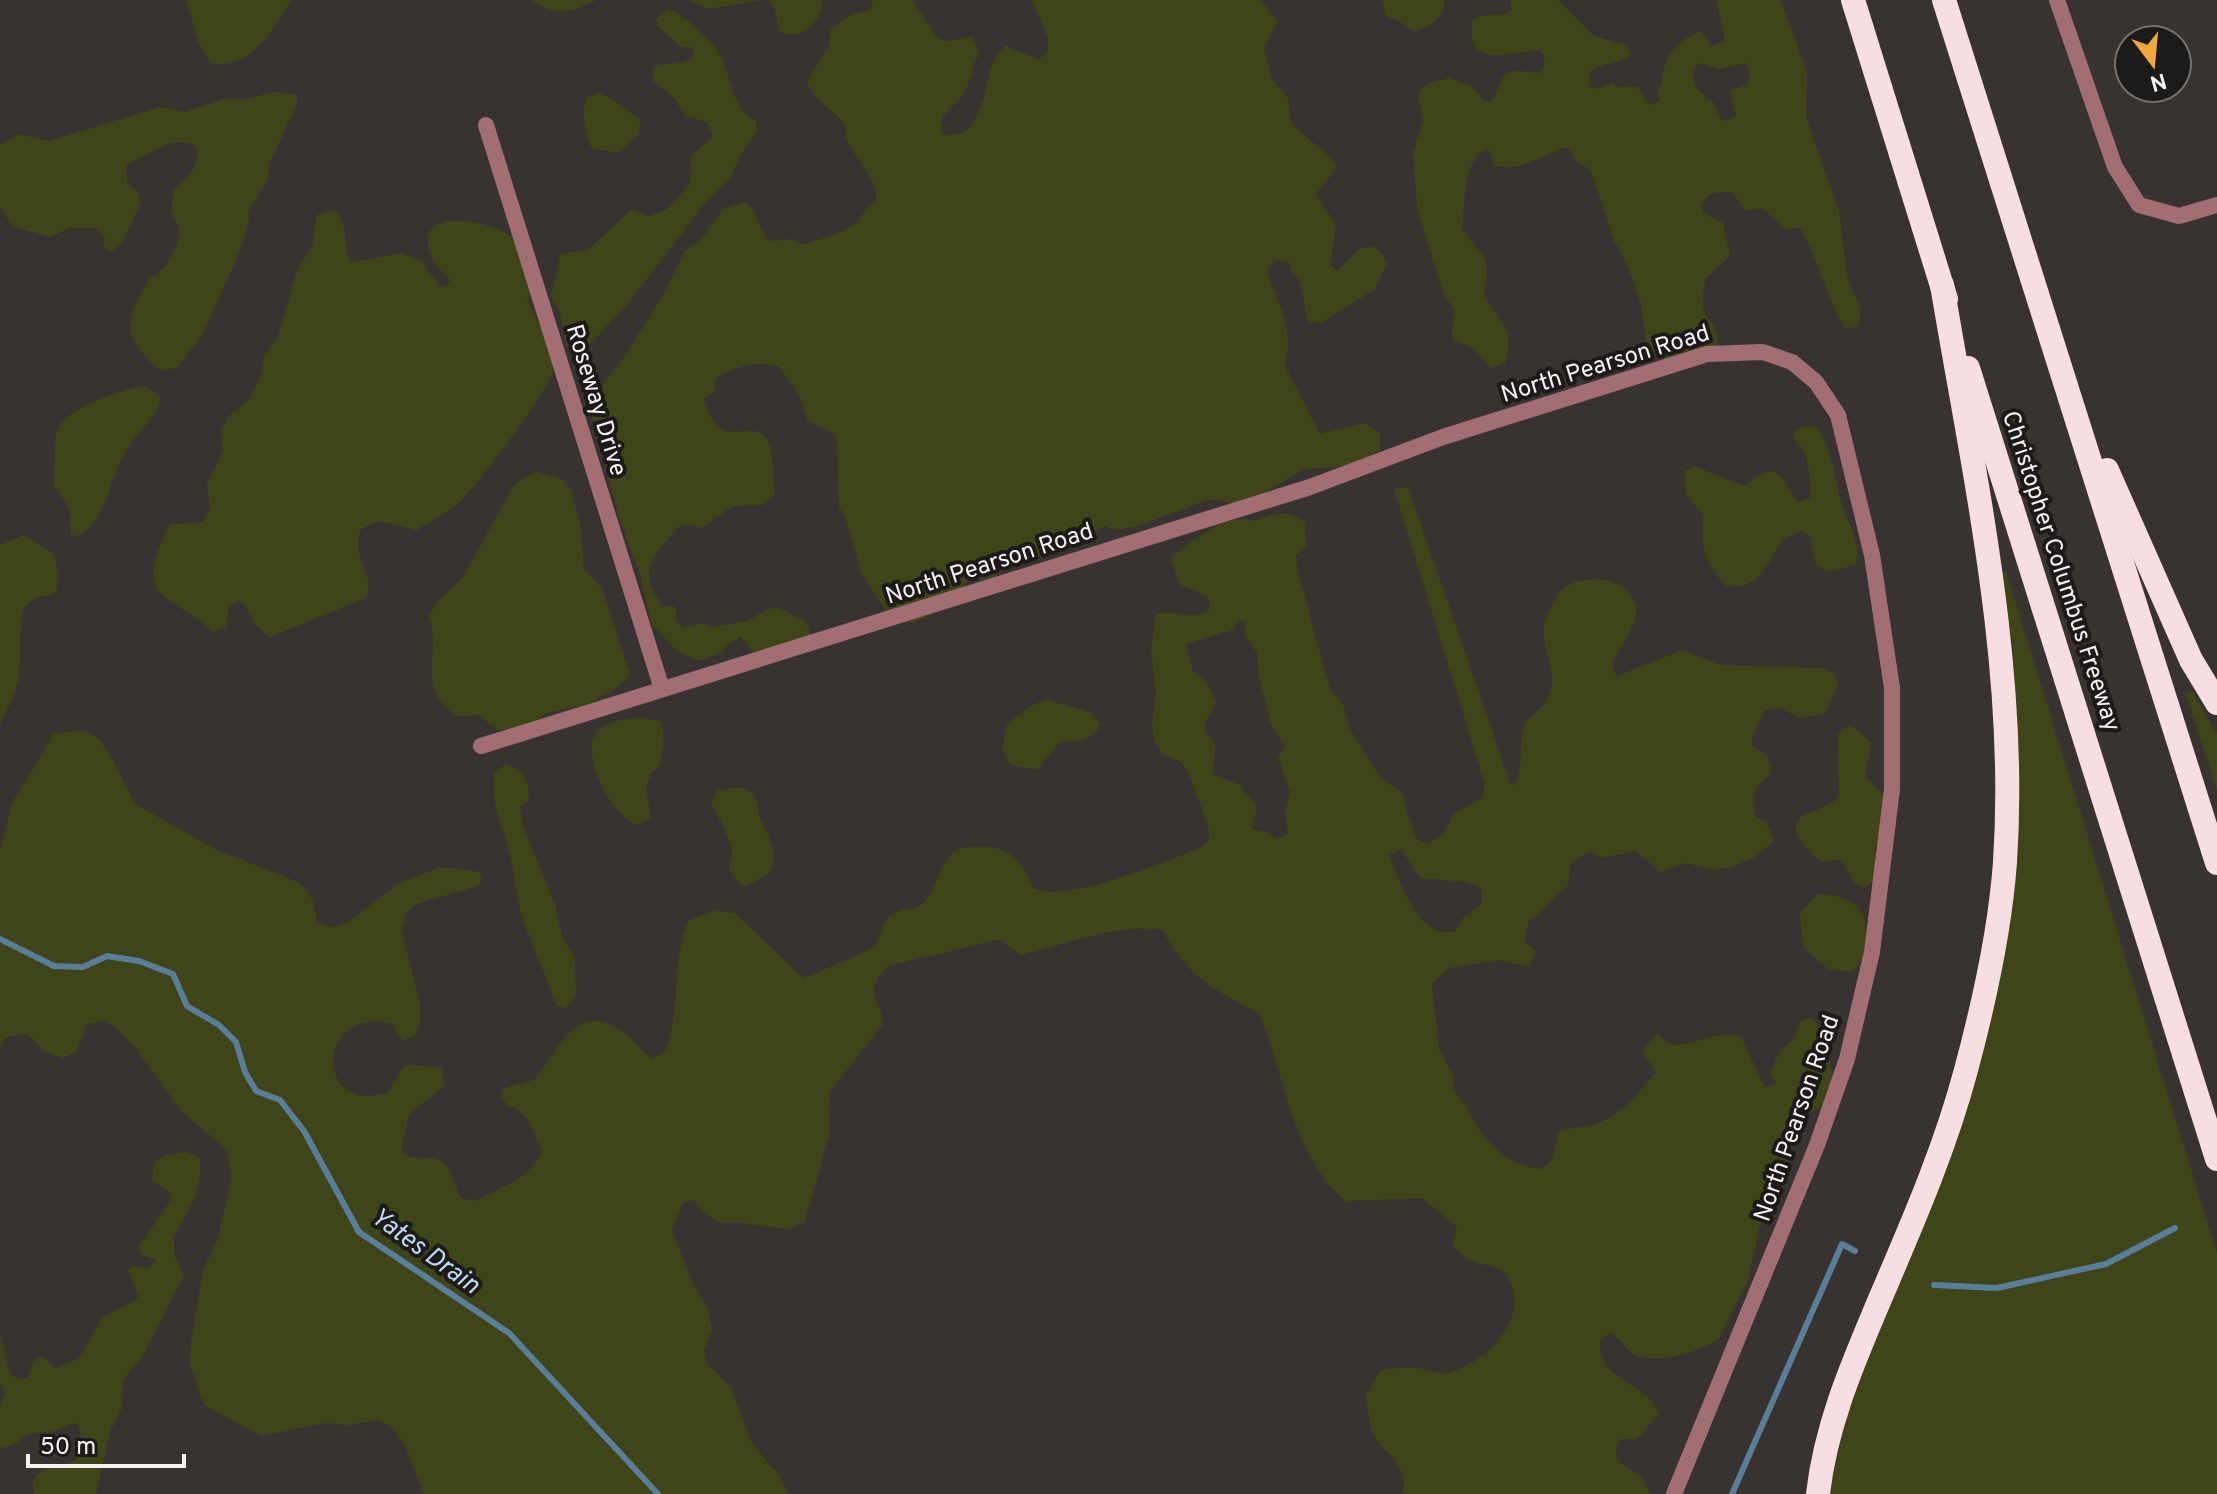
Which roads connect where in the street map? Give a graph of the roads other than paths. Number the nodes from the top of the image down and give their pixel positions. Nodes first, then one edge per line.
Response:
1 (1853, 0) edge
2 (1944, 0) edge
3 (2057, 0) edge
4 (486, 125) dead end
5 (2217, 205) edge
6 (1942, 285) junction
7 (2057, 358) junction
8 (662, 689) junction
9 (2217, 703) edge
10 (481, 746) dead end
11 (2217, 863) edge
12 (2217, 1159) edge
13 (1674, 1494) edge
14 (1818, 1494) edge

1 - 6 highway, Christopher Columbus Freeway
2 - 7 highway
3 - 5 street
4 - 8 street, Roseway Drive
6 - 12 highway, Christopher Columbus Freeway
6 - 14 highway
7 - 9 highway
7 - 11 highway
8 - 10 street, North Pearson Road
8 - 13 street, North Pearson Road

